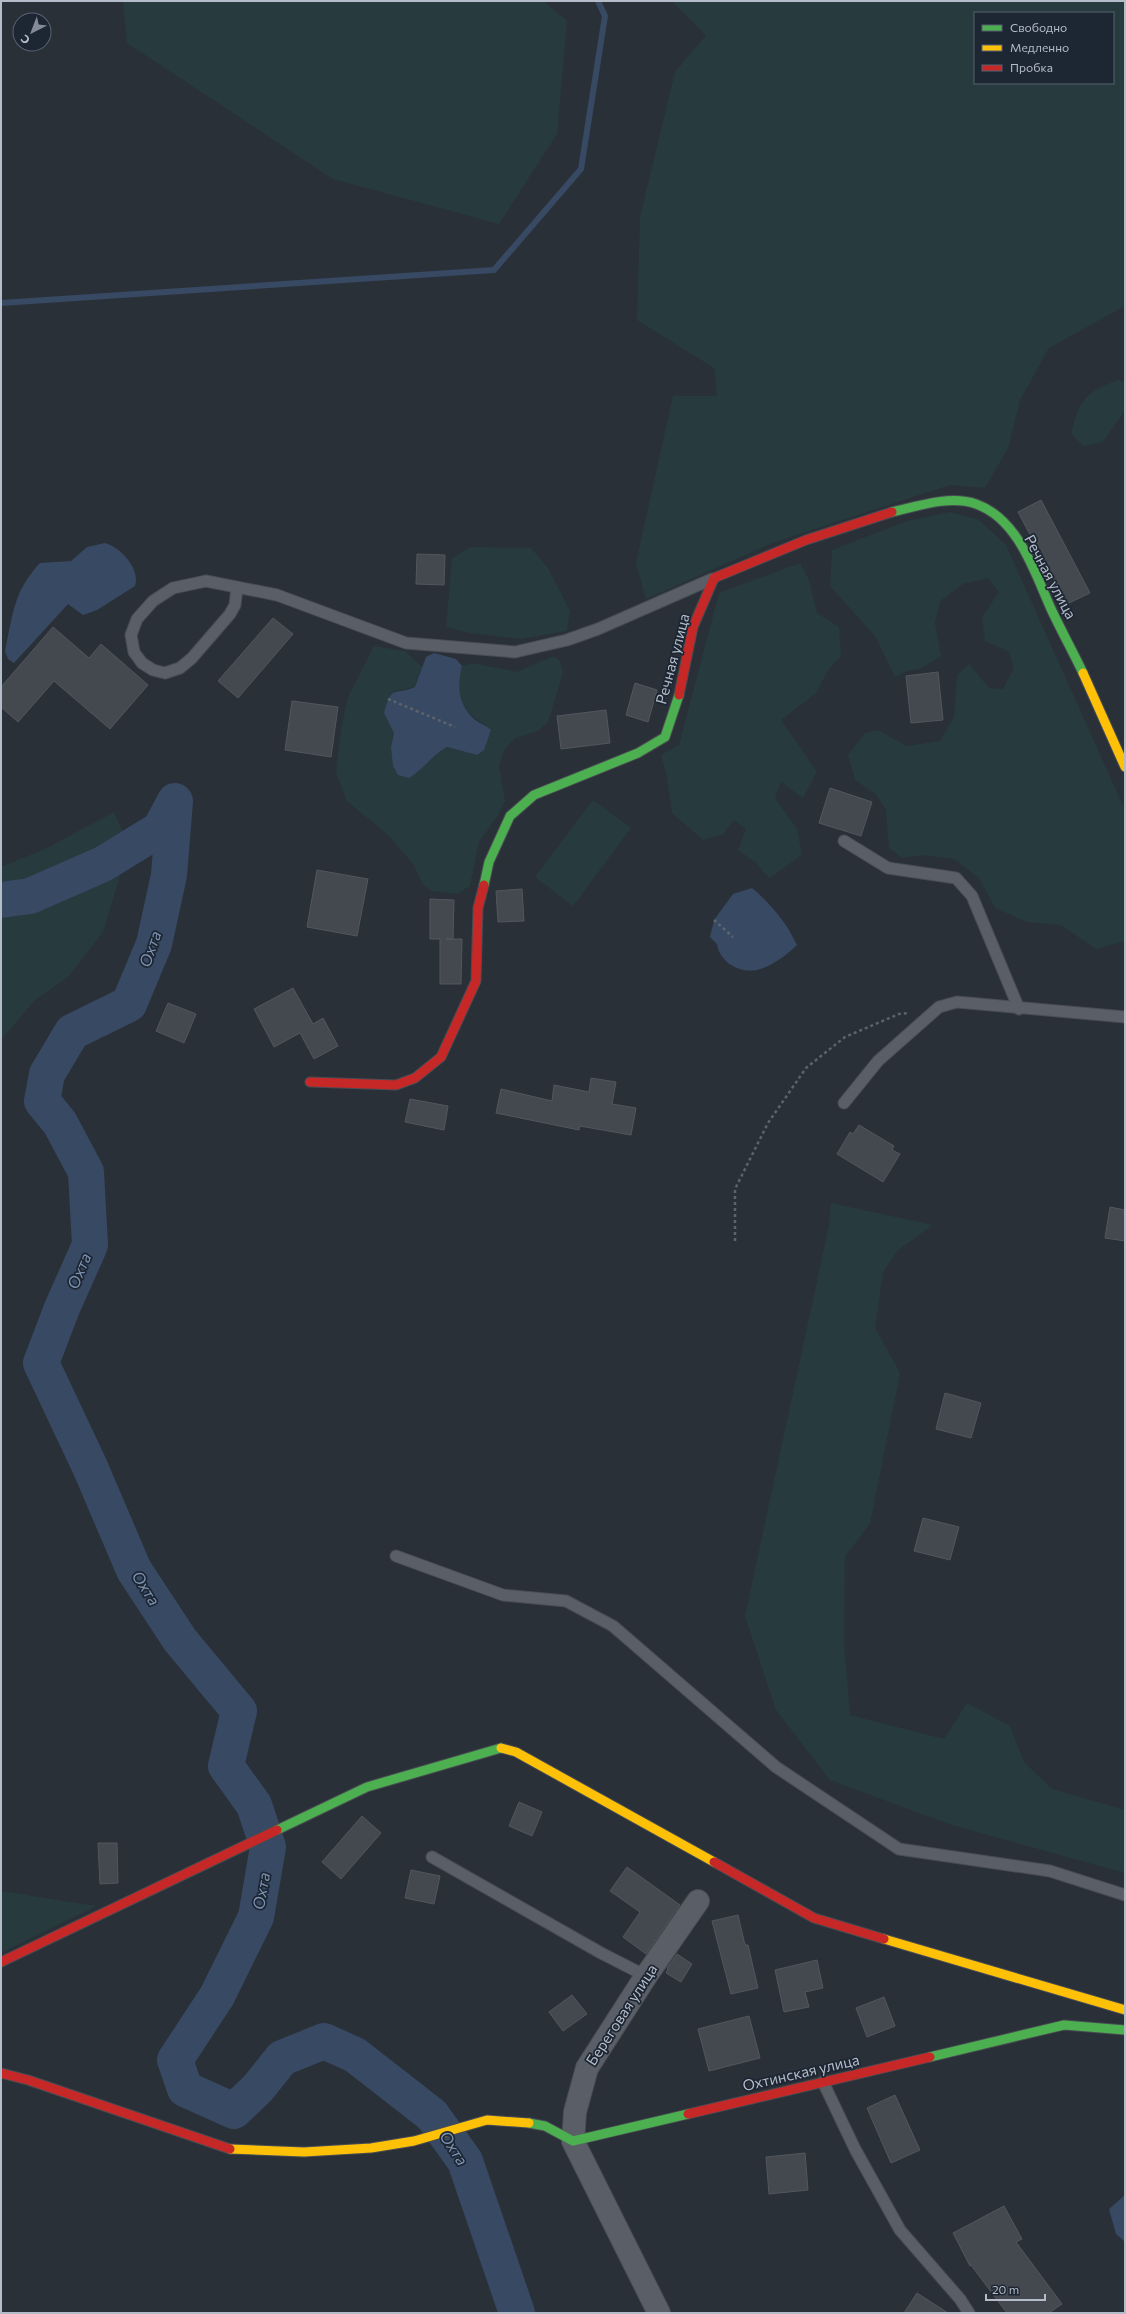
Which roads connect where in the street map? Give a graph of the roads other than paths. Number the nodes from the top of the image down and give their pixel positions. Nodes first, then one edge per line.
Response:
1 (714, 578) junction
2 (237, 588) junction
3 (1125, 767) edge
4 (844, 841) dead end
5 (1019, 1009) junction
6 (1125, 1017) edge
7 (310, 1082) dead end
8 (844, 1104) dead end
9 (396, 1556) dead end
10 (432, 1857) dead end
11 (1125, 1895) edge
12 (698, 1901) dead end
13 (1, 1962) edge
14 (646, 1976) junction
15 (1125, 2010) edge
16 (1125, 2030) edge
17 (1, 2073) edge
18 (823, 2082) junction
19 (573, 2141) junction
20 (659, 2313) edge
21 (969, 2313) edge

1 - 2 lane
1 - 3 street, Речная улица
1 - 7 street, Речная улица
2 - 2 lane
4 - 5 lane
5 - 6 lane
5 - 8 lane
9 - 11 lane
10 - 14 lane
12 - 14 street, Береговая улица
13 - 15 street
14 - 19 street, Береговая улица
16 - 18 street, Охтинская улица
17 - 19 street
18 - 19 street, Охтинская улица
18 - 21 lane
19 - 20 street

